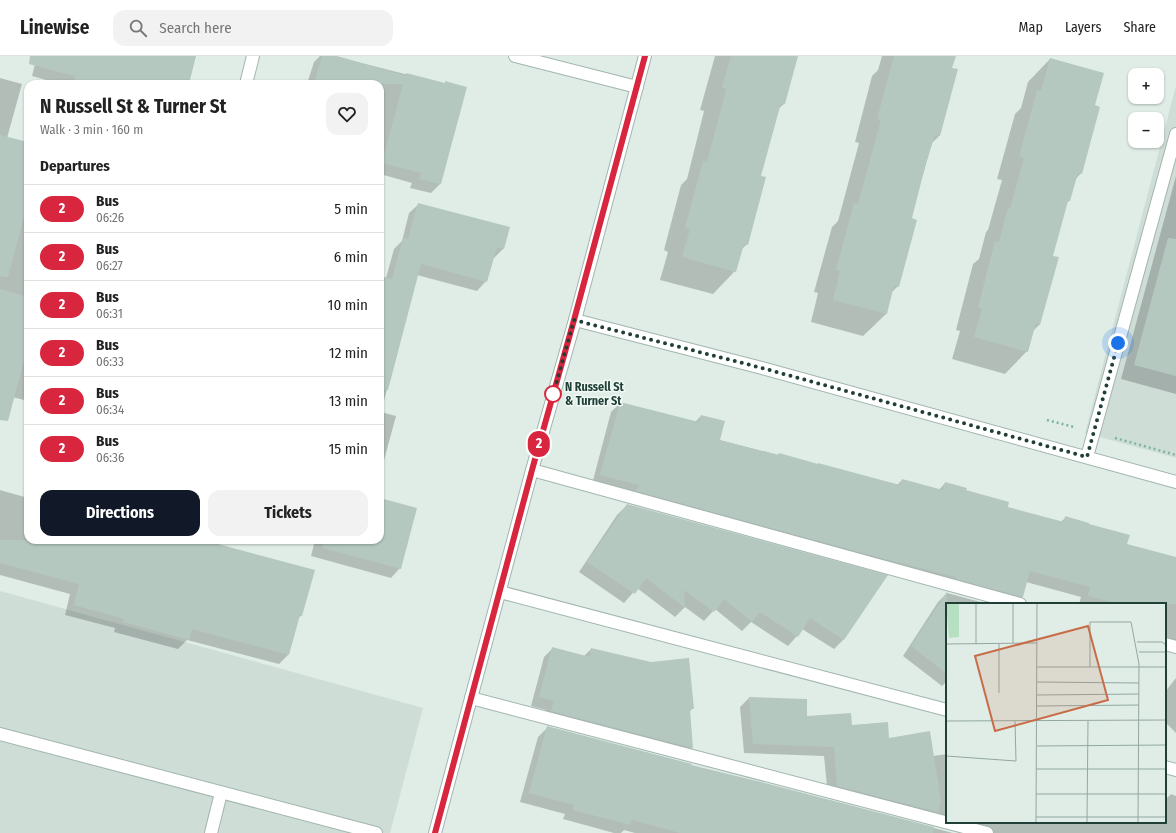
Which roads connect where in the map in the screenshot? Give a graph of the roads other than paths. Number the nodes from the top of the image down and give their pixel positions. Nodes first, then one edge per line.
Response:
1 (253, 56) edge
2 (515, 56) edge
3 (645, 56) edge
4 (247, 80) edge
5 (637, 87) junction
6 (1176, 134) edge
7 (574, 320) junction
8 (1087, 457) junction
9 (532, 470) junction
10 (1176, 482) edge
11 (500, 592) junction
12 (1016, 603) edge
13 (1166, 644) edge
14 (1176, 647) edge
15 (472, 698) junction
16 (946, 710) edge
17 (0, 734) edge
18 (1166, 767) edge
19 (1176, 770) edge
20 (221, 793) junction
21 (946, 822) edge
22 (949, 823) edge
23 (211, 833) edge
24 (376, 833) edge
25 (435, 833) edge
26 (987, 833) edge

1 - 4 street
2 - 5 street
3 - 5 street
5 - 7 street
6 - 8 street
7 - 8 street
7 - 9 street
8 - 10 street
9 - 11 street
9 - 12 street
11 - 15 street
11 - 16 street
13 - 14 street
15 - 21 street
15 - 25 street
17 - 20 street
18 - 19 street
20 - 23 street
20 - 24 street
22 - 26 street

